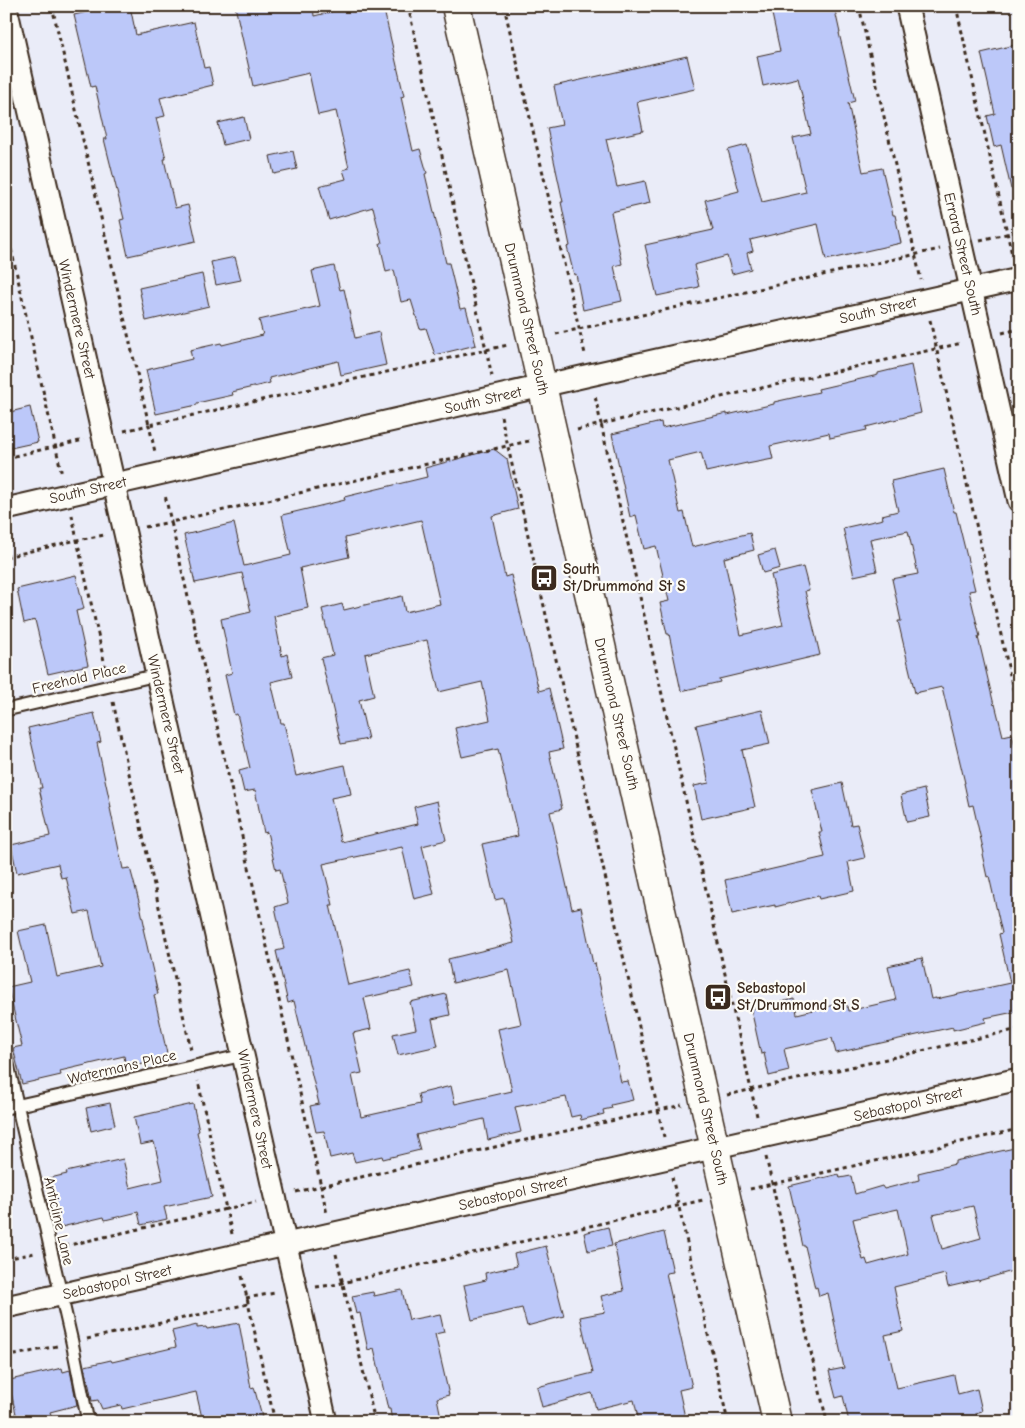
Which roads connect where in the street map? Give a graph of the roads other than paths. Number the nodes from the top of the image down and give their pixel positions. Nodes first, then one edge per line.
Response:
1 (456, 6) edge
2 (907, 6) edge
3 (6, 7) edge
4 (1019, 279) edge
5 (971, 290) junction
6 (542, 386) junction
7 (114, 484) junction
8 (1019, 501) edge
9 (6, 509) edge
10 (158, 675) junction
11 (6, 710) edge
12 (244, 1055) junction
13 (6, 1056) edge
14 (1019, 1079) edge
15 (12, 1107) edge
16 (715, 1147) junction
17 (286, 1244) junction
18 (60, 1295) junction
19 (6, 1307) edge
20 (88, 1422) edge
21 (326, 1422) edge
22 (777, 1422) edge

1 - 6 main road, Drummond Street South
2 - 5 street, Errard Street South
3 - 7 street, Windermere Street
4 - 5 street, South Street
5 - 6 street, South Street
5 - 8 street, Errard Street South
6 - 7 street, South Street
6 - 16 main road, Drummond Street South
7 - 9 street, South Street
7 - 10 street, Windermere Street
10 - 11 lane, Freehold Place
10 - 12 street, Windermere Street
12 - 15 lane, Watermans Place
12 - 17 street, Windermere Street
13 - 15 lane, Anticline Lane
14 - 16 street, Sebastopol Street
15 - 18 lane, Anticline Lane
16 - 17 street, Sebastopol Street
16 - 22 main road, Drummond Street South
17 - 18 street, Sebastopol Street
17 - 21 street, Windermere Street
18 - 19 street, Sebastopol Street
18 - 20 lane, Anticline Lane

